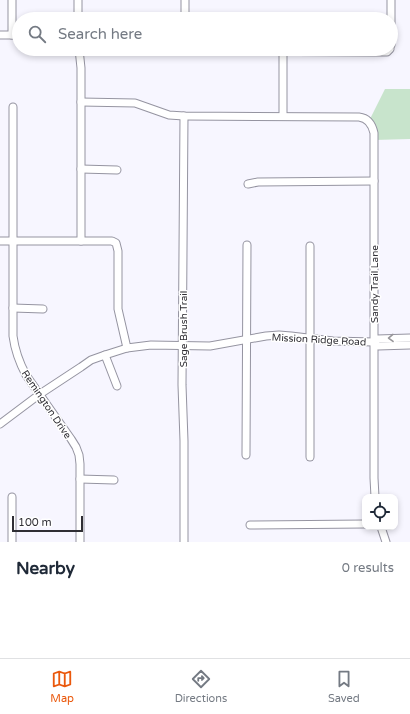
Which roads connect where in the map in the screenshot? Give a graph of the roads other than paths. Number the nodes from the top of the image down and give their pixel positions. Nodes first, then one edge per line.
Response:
1 (12, 0) edge
2 (78, 0) edge
3 (185, 0) edge
4 (391, 0) edge
5 (13, 12) edge
6 (78, 12) edge
7 (185, 12) edge
8 (391, 12) edge
9 (0, 35) edge
10 (12, 35) edge
11 (80, 56) edge
12 (283, 56) edge
13 (81, 102) junction
14 (13, 107) dead end
15 (184, 116) junction
16 (283, 116) junction
17 (81, 170) junction
18 (117, 170) dead end
19 (374, 182) junction
20 (248, 184) dead end
21 (0, 241) edge
22 (13, 241) junction
23 (81, 241) junction
24 (247, 244) dead end
25 (310, 246) dead end
26 (13, 308) junction
27 (43, 309) dead end
28 (310, 338) junction
29 (410, 338) edge
30 (247, 340) junction
31 (374, 342) junction
32 (410, 345) edge
33 (182, 346) junction
34 (126, 348) junction
35 (105, 355) junction
36 (117, 386) dead end
37 (40, 394) junction
38 (0, 424) edge
39 (246, 455) dead end
40 (310, 457) dead end
41 (80, 479) junction
42 (114, 480) dead end
43 (375, 494) edge
44 (12, 497) dead end
45 (362, 524) edge
46 (250, 525) dead end
47 (382, 530) edge
48 (12, 542) edge
49 (80, 542) edge
50 (184, 542) edge
51 (386, 542) edge

1 - 5 street
2 - 6 street
3 - 7 street
4 - 8 street
9 - 10 street
11 - 13 street
12 - 16 street
13 - 15 street
13 - 17 street
14 - 22 street, Remington Drive
15 - 16 street
15 - 33 street, Sage Brush Trail
16 - 19 street, Sandy Trail Lane
17 - 18 street
17 - 23 street
19 - 20 street
19 - 31 street, Sandy Trail Lane
21 - 22 street
22 - 23 street
22 - 26 street, Remington Drive
23 - 34 street
24 - 30 street
25 - 28 street
26 - 27 street
26 - 37 street, Remington Drive
28 - 30 street, Mission Ridge Road
28 - 31 street, Mission Ridge Road
28 - 40 street
29 -> 31 street, Mission Ridge Road
30 - 33 street, Mission Ridge Road
30 - 39 street
31 - 32 street, Mission Ridge Road
31 - 43 street, Sandy Trail Lane
33 - 34 street, Mission Ridge Road
33 - 50 street, Sage Brush Trail
34 - 35 street, Mission Ridge Road
35 - 36 street
35 - 37 street, Mission Ridge Road
37 - 38 street, Mission Ridge Road
37 - 41 street, Remington Drive
41 - 42 street
41 - 49 street, Remington Drive
44 - 48 street
45 - 46 street
47 - 51 street

